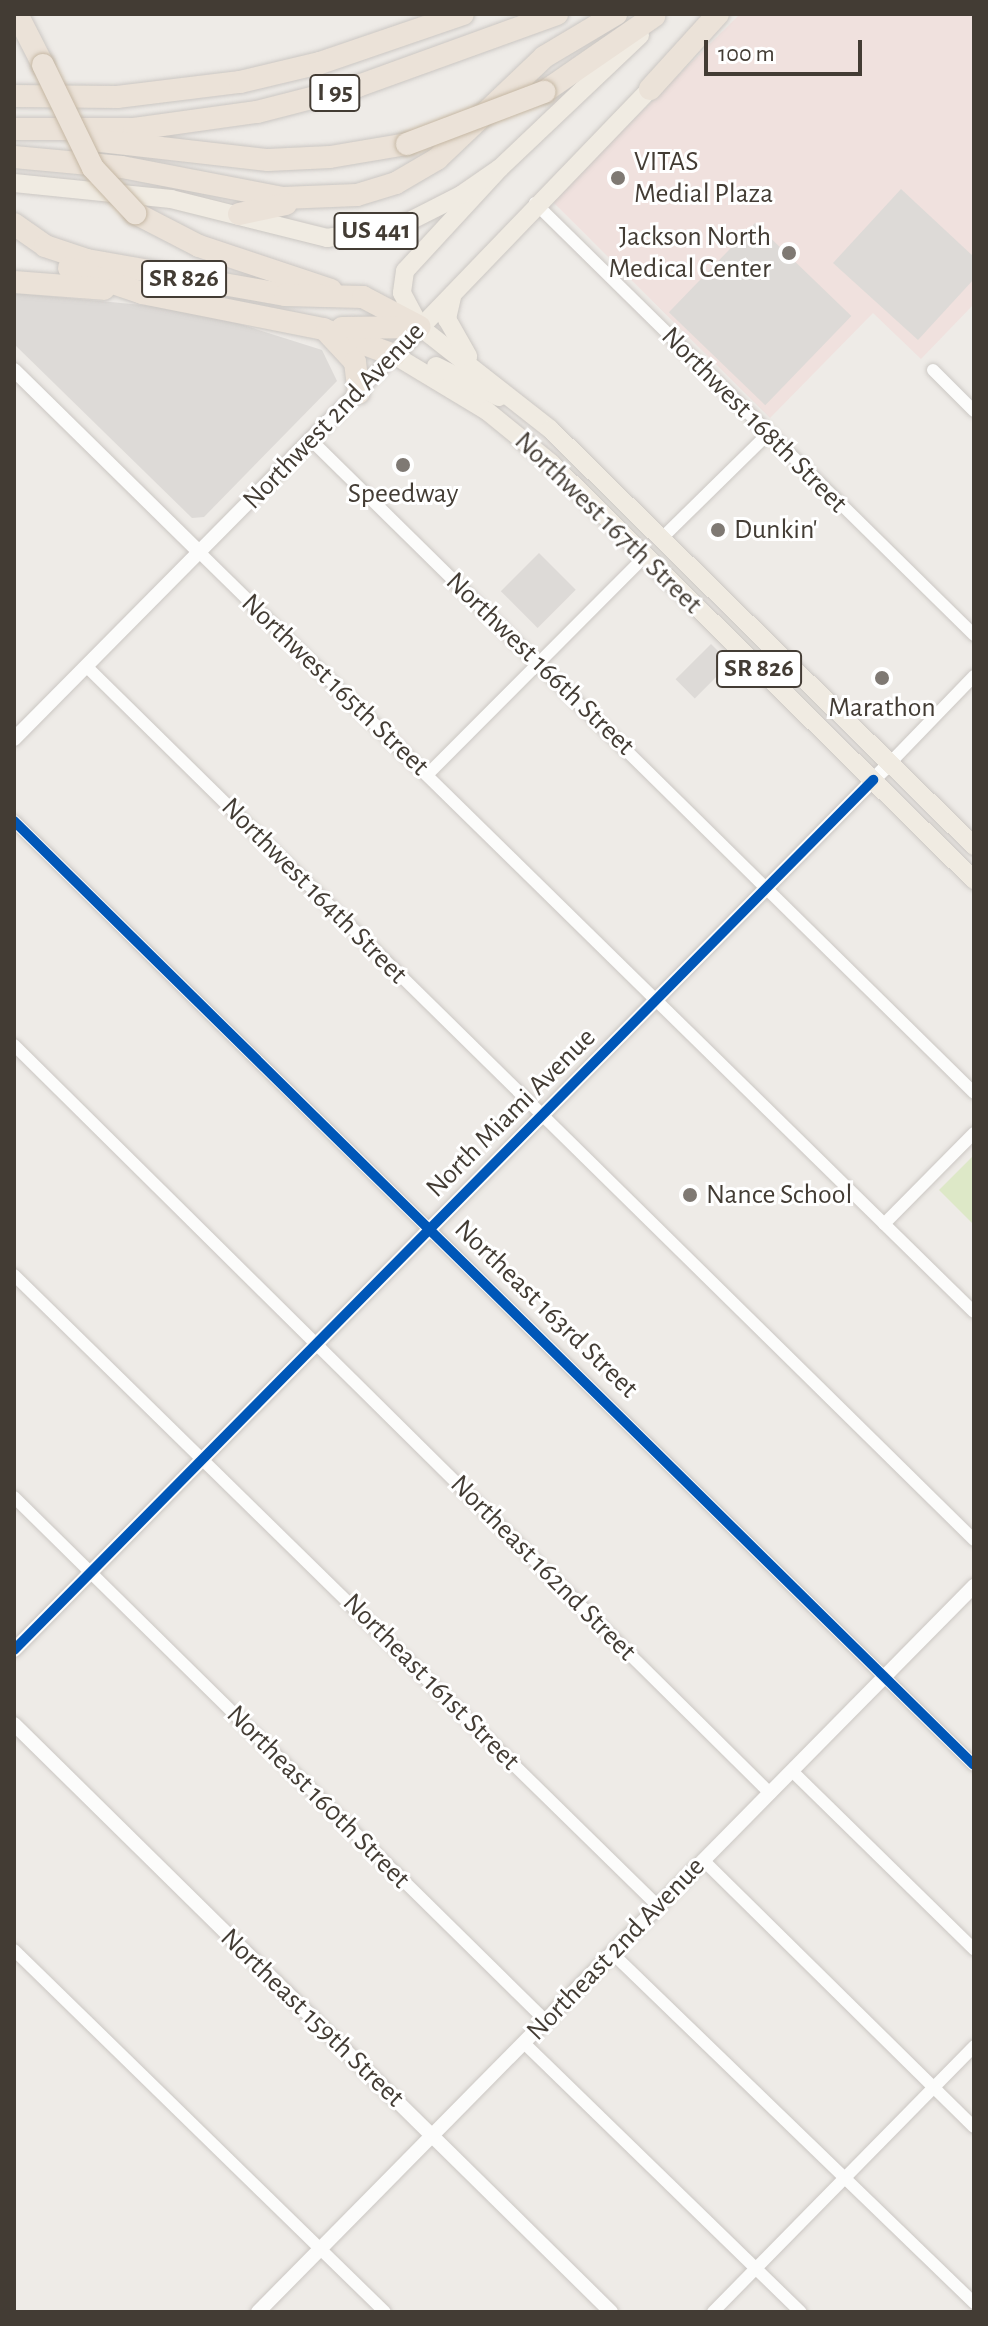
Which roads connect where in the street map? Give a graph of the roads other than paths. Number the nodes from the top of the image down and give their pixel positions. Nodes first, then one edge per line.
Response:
1 (17, 14) edge
2 (419, 14) edge
3 (463, 14) edge
4 (557, 14) edge
5 (616, 14) edge
6 (718, 14) edge
7 (656, 15) edge
8 (358, 51) junction
9 (650, 89) joint
10 (14, 96) edge
11 (14, 129) edge
12 (54, 131) junction
13 (14, 157) edge
14 (500, 168) junction
15 (14, 183) edge
16 (315, 199) junction
17 (535, 203) junction
18 (239, 214) junction
19 (14, 224) edge
20 (14, 243) edge
21 (14, 282) edge
22 (455, 291) junction
23 (142, 293) junction
24 (363, 297) junction
25 (420, 327) junction
26 (323, 329) junction
27 (394, 355) junction
28 (476, 369) junction
29 (14, 370) edge
30 (933, 370) dead end
31 (359, 393) junction
32 (974, 411) edge
33 (531, 413) junction
34 (768, 434) junction
35 (312, 441) junction
36 (661, 539) junction
37 (199, 552) junction
38 (645, 556) junction
39 (688, 564) junction
40 (974, 635) edge
41 (539, 662) junction
42 (86, 666) junction
43 (974, 676) edge
44 (14, 739) edge
45 (890, 763) junction
46 (427, 775) junction
47 (873, 780) junction
48 (14, 821) edge
49 (974, 846) edge
50 (974, 880) edge
51 (768, 887) junction
52 (656, 999) junction
53 (14, 1045) edge
54 (974, 1093) edge
55 (543, 1115) junction
56 (974, 1133) edge
57 (884, 1224) junction
58 (430, 1229) junction
59 (14, 1275) edge
60 (974, 1312) edge
61 (316, 1344) junction
62 (203, 1458) junction
63 (14, 1497) edge
64 (974, 1540) edge
65 (91, 1573) junction
66 (974, 1586) edge
67 (14, 1650) edge
68 (885, 1677) junction
69 (14, 1724) edge
70 (974, 1765) edge
71 (792, 1771) junction
72 (770, 1793) junction
73 (703, 1860) junction
74 (658, 1906) junction
75 (974, 1949) edge
76 (14, 1950) edge
77 (612, 1953) junction
78 (546, 2021) junction
79 (524, 2043) junction
80 (974, 2046) edge
81 (933, 2087) junction
82 (974, 2127) edge
83 (432, 2135) junction
84 (845, 2176) junction
85 (320, 2249) junction
86 (755, 2267) junction
87 (974, 2303) edge
88 (258, 2312) edge
89 (385, 2312) edge
90 (611, 2312) edge
91 (713, 2312) edge
92 (801, 2312) edge

1 - 24 highway, bridge
2 - 8 highway
3 - 8 highway, I 95
4 - 12 highway, I 95
5 - 16 highway
6 - 9 highway
7 - 12 highway, bridge
7 - 14 main road, US 441
8 - 10 highway, I 95
9 - 17 main road, Northwest 2nd Avenue
11 - 12 highway, I 95
13 - 16 highway
14 - 18 main road, US 441
14 - 25 main road
15 - 18 main road, US 441
16 - 18 highway
17 - 22 main road, Northwest 2nd Avenue
17 - 34 street, Northwest 168th Street
19 - 24 highway, SR 826
20 - 23 highway, SR 826
21 - 23 highway
22 - 25 main road, Northwest 2nd Avenue
22 - 28 main road
23 - 26 highway, SR 826
24 - 25 highway, SR 826
25 - 26 highway
25 - 27 main road, Northwest 2nd Avenue
25 - 28 main road, Northwest 167th Street / SR 826
26 - 27 highway, SR 826
26 - 31 highway
27 - 31 street, Northwest 2nd Avenue
27 - 33 main road
27 - 38 main road, Northwest 167th Street / SR 826
28 - 33 main road, Northwest 167th Street / SR 826
29 - 37 street, Northwest 165th Street
30 - 32 street
31 - 35 street, Northwest 2nd Avenue
33 - 36 main road, Northwest 167th Street / SR 826
34 - 36 street
34 - 40 street, Northwest 168th Street
35 - 37 street, Northwest 2nd Avenue
35 - 41 street, Northwest 166th Street
36 - 39 main road, Northwest 167th Street / SR 826
37 - 42 street, Northwest 2nd Avenue
37 - 46 street, Northwest 165th Street
38 - 39 main road
38 - 41 street
38 - 47 main road, Northwest 167th Street / SR 826
39 - 45 main road, Northwest 167th Street / SR 826
41 - 46 street
41 - 51 street, Northwest 166th Street
42 - 44 street, Northwest 2nd Avenue
42 - 55 street, Northwest 164th Street
43 - 45 street, North Miami Avenue
45 - 47 street, North Miami Avenue
45 - 49 main road, SR 826
46 - 52 street, Northwest 165th Street
47 - 50 main road, SR 826
47 - 51 street, North Miami Avenue
48 - 58 street, Northeast 163rd Street
51 - 52 street, North Miami Avenue
51 - 54 street, Northwest 166th Street
52 - 55 street, North Miami Avenue
52 - 57 street, Northwest 165th Street
53 - 61 street, Northeast 162nd Street
55 - 58 street, North Miami Avenue
55 - 64 street, Northwest 164th Street
56 - 57 street
57 - 60 street, Northwest 165th Street
58 - 61 street, North Miami Avenue
58 - 68 street, Northeast 163rd Street
59 - 62 street, Northeast 161st Street
61 - 62 street, North Miami Avenue
61 - 72 street, Northeast 162nd Street
62 - 65 street, North Miami Avenue
62 - 74 street, Northeast 161st Street
63 - 65 street, Northeast 160th Street
65 - 67 street, North Miami Avenue
65 - 78 street, Northeast 160th Street
66 - 68 street, Northeast 2nd Avenue
68 - 70 street, Northeast 163rd Street
68 - 71 street, Northeast 2nd Avenue
69 - 83 street, Northeast 159th Street
71 - 72 street, Northeast 2nd Avenue
71 - 75 street
72 - 73 street, Northeast 2nd Avenue
73 - 74 street, Northeast 2nd Avenue
73 - 81 street
74 - 77 street, Northeast 2nd Avenue
76 - 85 street
77 - 78 street, Northeast 2nd Avenue
77 - 84 street
78 - 79 street, Northeast 2nd Avenue
79 - 83 street, Northeast 2nd Avenue
79 - 86 street
80 - 81 street
81 - 82 street
81 - 84 street
83 - 85 street, Northeast 2nd Avenue
83 - 90 street, Northeast 159th Street
84 - 86 street
84 - 87 street
85 - 88 street, Northeast 2nd Avenue
85 - 89 street
86 - 91 street
86 - 92 street

